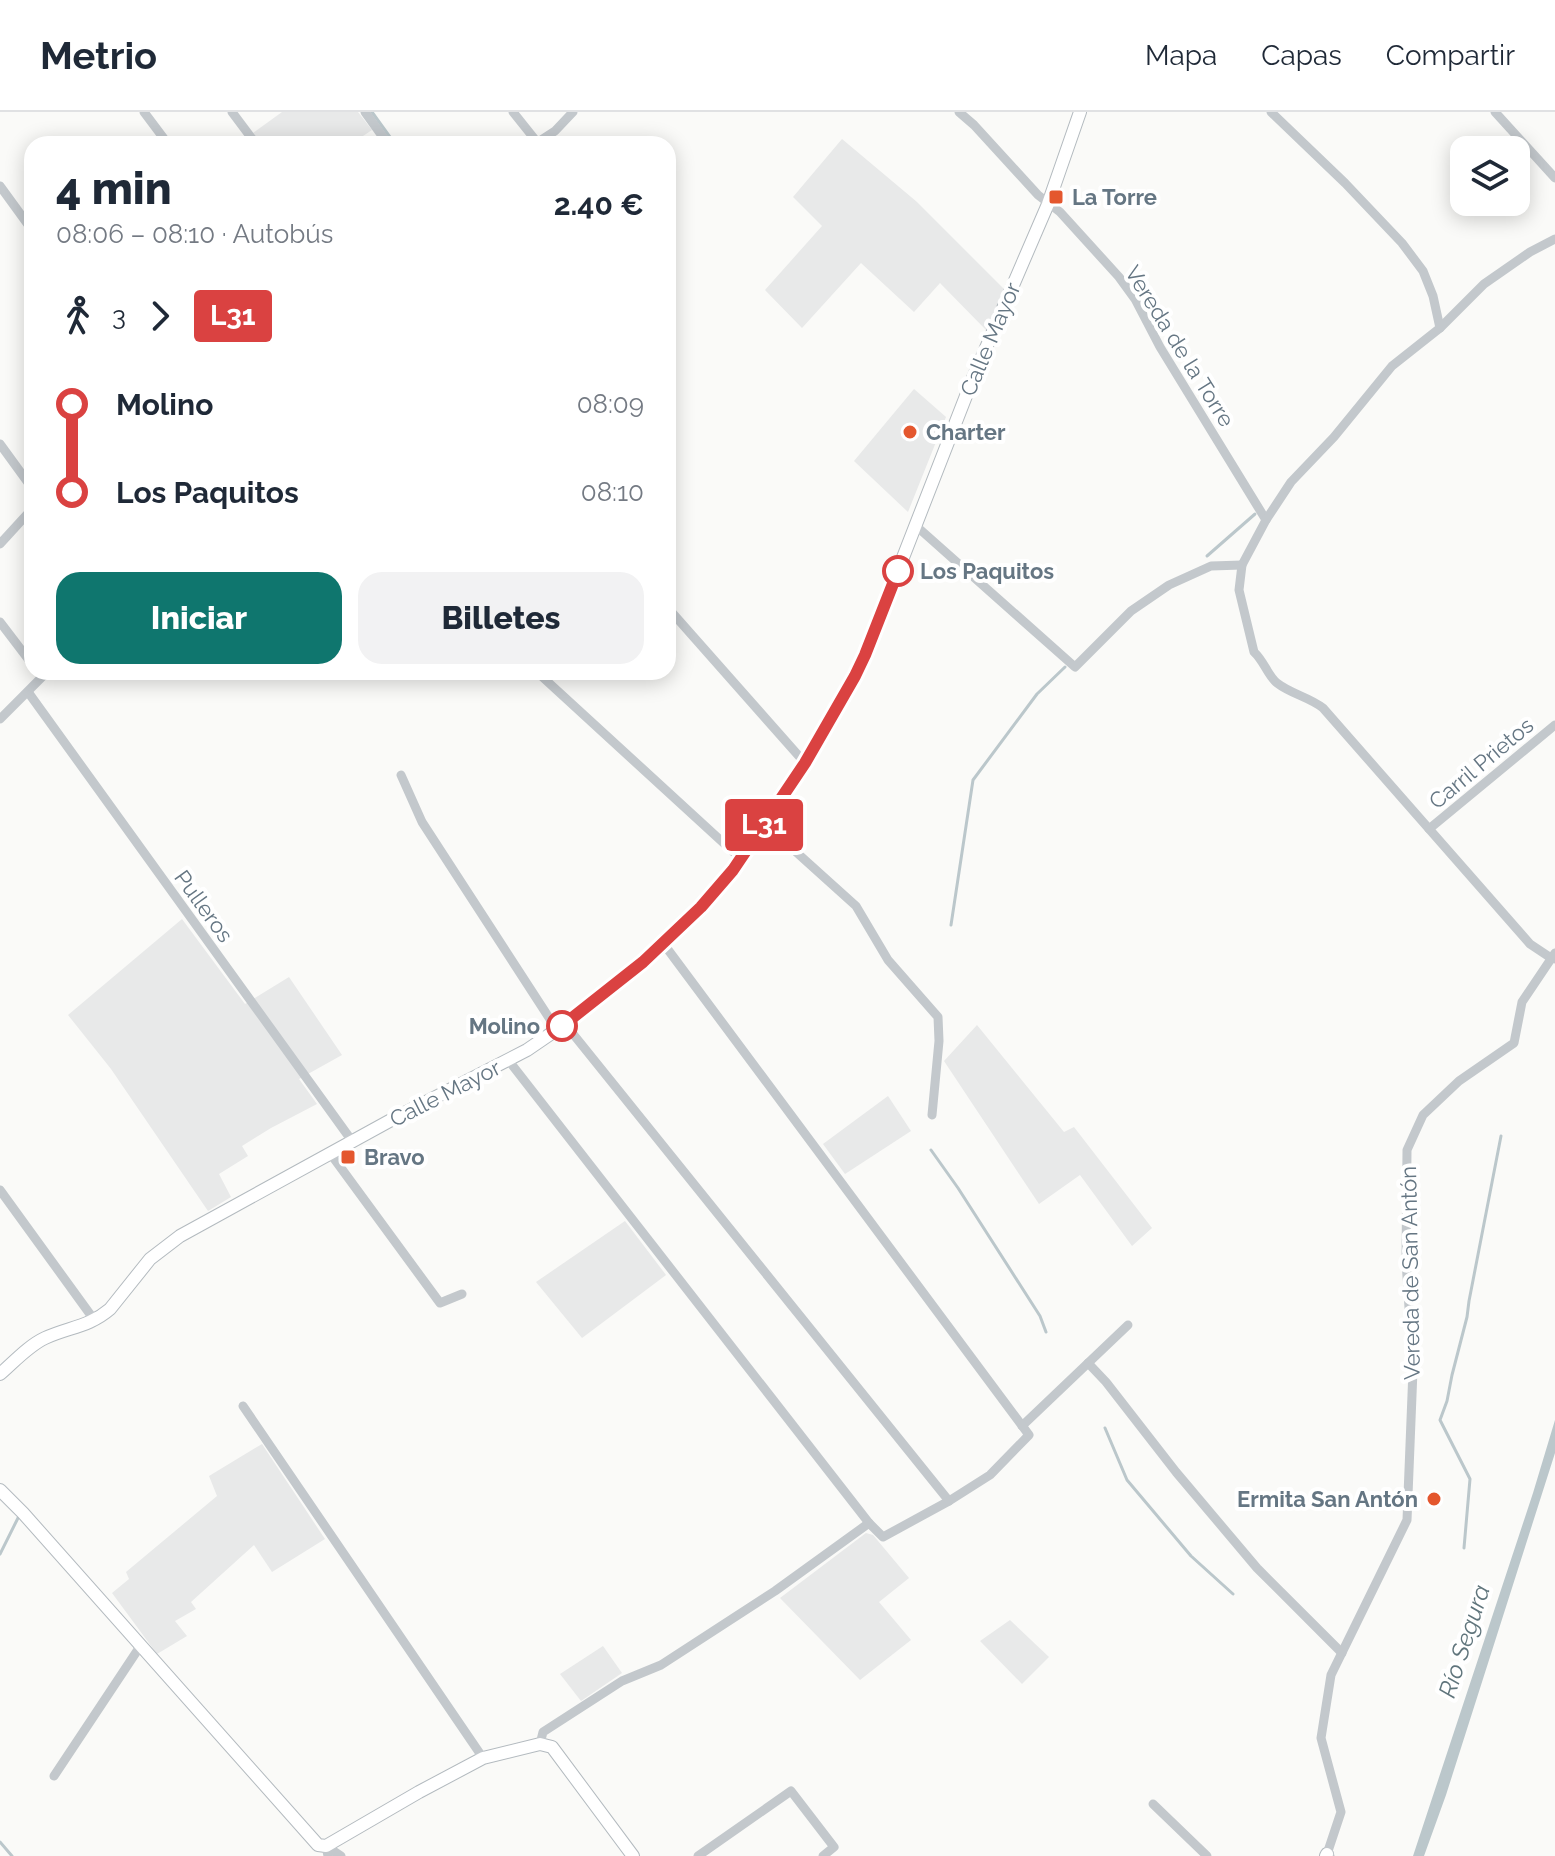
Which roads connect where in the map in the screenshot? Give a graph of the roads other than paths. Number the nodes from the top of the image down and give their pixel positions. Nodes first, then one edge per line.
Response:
1 (144, 112) edge
2 (232, 112) edge
3 (365, 112) edge
4 (513, 112) edge
5 (573, 112) edge
6 (959, 112) edge
7 (1080, 112) edge
8 (1271, 112) edge
9 (1495, 112) edge
10 (162, 136) edge
11 (250, 136) edge
12 (382, 136) edge
13 (531, 136) edge
14 (547, 136) edge
15 (1555, 178) edge
16 (0, 186) edge
17 (1048, 204) junction
18 (24, 219) edge
19 (1555, 239) edge
20 (1440, 328) junction
21 (0, 444) edge
22 (24, 477) edge
23 (24, 518) edge
24 (1266, 520) junction
25 (915, 525) junction
26 (0, 544) edge
27 (1242, 565) junction
28 (676, 617) edge
29 (0, 622) edge
30 (24, 654) edge
31 (37, 680) edge
32 (546, 680) edge
33 (28, 692) junction
34 (0, 719) edge
35 (1555, 725) edge
36 (805, 763) junction
37 (401, 775) dead end
38 (765, 824) junction
39 (1429, 829) junction
40 (741, 859) junction
41 (663, 943) junction
42 (1554, 957) edge
43 (561, 1027) junction
44 (509, 1061) junction
45 (932, 1115) dead end
46 (352, 1141) junction
47 (330, 1153) junction
48 (0, 1190) edge
49 (462, 1294) dead end
50 (95, 1321) junction
51 (1128, 1325) dead end
52 (1088, 1363) junction
53 (0, 1374) edge
54 (243, 1406) dead end
55 (1022, 1426) junction
56 (0, 1490) edge
57 (949, 1501) junction
58 (869, 1523) junction
59 (141, 1645) junction
60 (1342, 1653) junction
61 (540, 1744) junction
62 (483, 1758) junction
63 (54, 1776) dead end
64 (1153, 1804) dead end
65 (327, 1851) edge
66 (1328, 1855) edge
67 (341, 1856) edge
68 (633, 1856) edge
69 (698, 1856) edge
70 (823, 1856) edge
71 (1207, 1856) edge

1 - 10 street
2 - 11 street
3 - 12 street
4 - 13 street
5 - 14 street
6 - 17 street, Vereda de la Torre
7 - 17 main road, Calle Mayor
8 - 20 street
9 - 15 street
16 - 18 street
17 - 24 street, Vereda de la Torre
17 - 25 main road, Calle Mayor
19 - 20 street, Vereda de San Antón
20 - 24 street, Vereda de San Antón
21 - 22 street
23 - 26 street
24 - 27 street, Vereda de San Antón
25 - 27 street
25 - 36 main road, Calle Mayor
27 - 39 street, Vereda de San Antón
28 - 36 street
29 - 30 street
31 - 33 street
32 - 40 street
33 - 34 street
33 - 46 street, Pulleros
35 - 39 street, Carril Prietos
36 - 38 main road, Calle Mayor
37 - 43 street
38 - 40 main road, Calle Mayor
38 - 45 street
39 - 42 street, Vereda de San Antón
40 - 41 main road, Calle Mayor
41 - 43 main road, Calle Mayor
41 - 55 street
42 - 60 street, Vereda de San Antón
43 - 44 main road, Calle Mayor
43 - 57 street
44 - 46 main road, Calle Mayor
44 - 58 street
46 - 47 main road, Calle Mayor
47 - 49 street
47 - 50 main road, Calle Mayor
48 - 50 street
50 - 53 main road, Calle Mayor
51 - 52 street
52 - 55 street
52 - 60 street
54 - 62 street
55 - 57 street
56 - 59 main road
57 - 58 street
58 - 61 street
59 - 63 street
59 - 65 main road
60 - 66 street, Vereda de San Antón
61 - 62 main road
61 - 68 main road
62 - 65 main road
64 - 71 street
65 - 67 street
69 - 70 street

